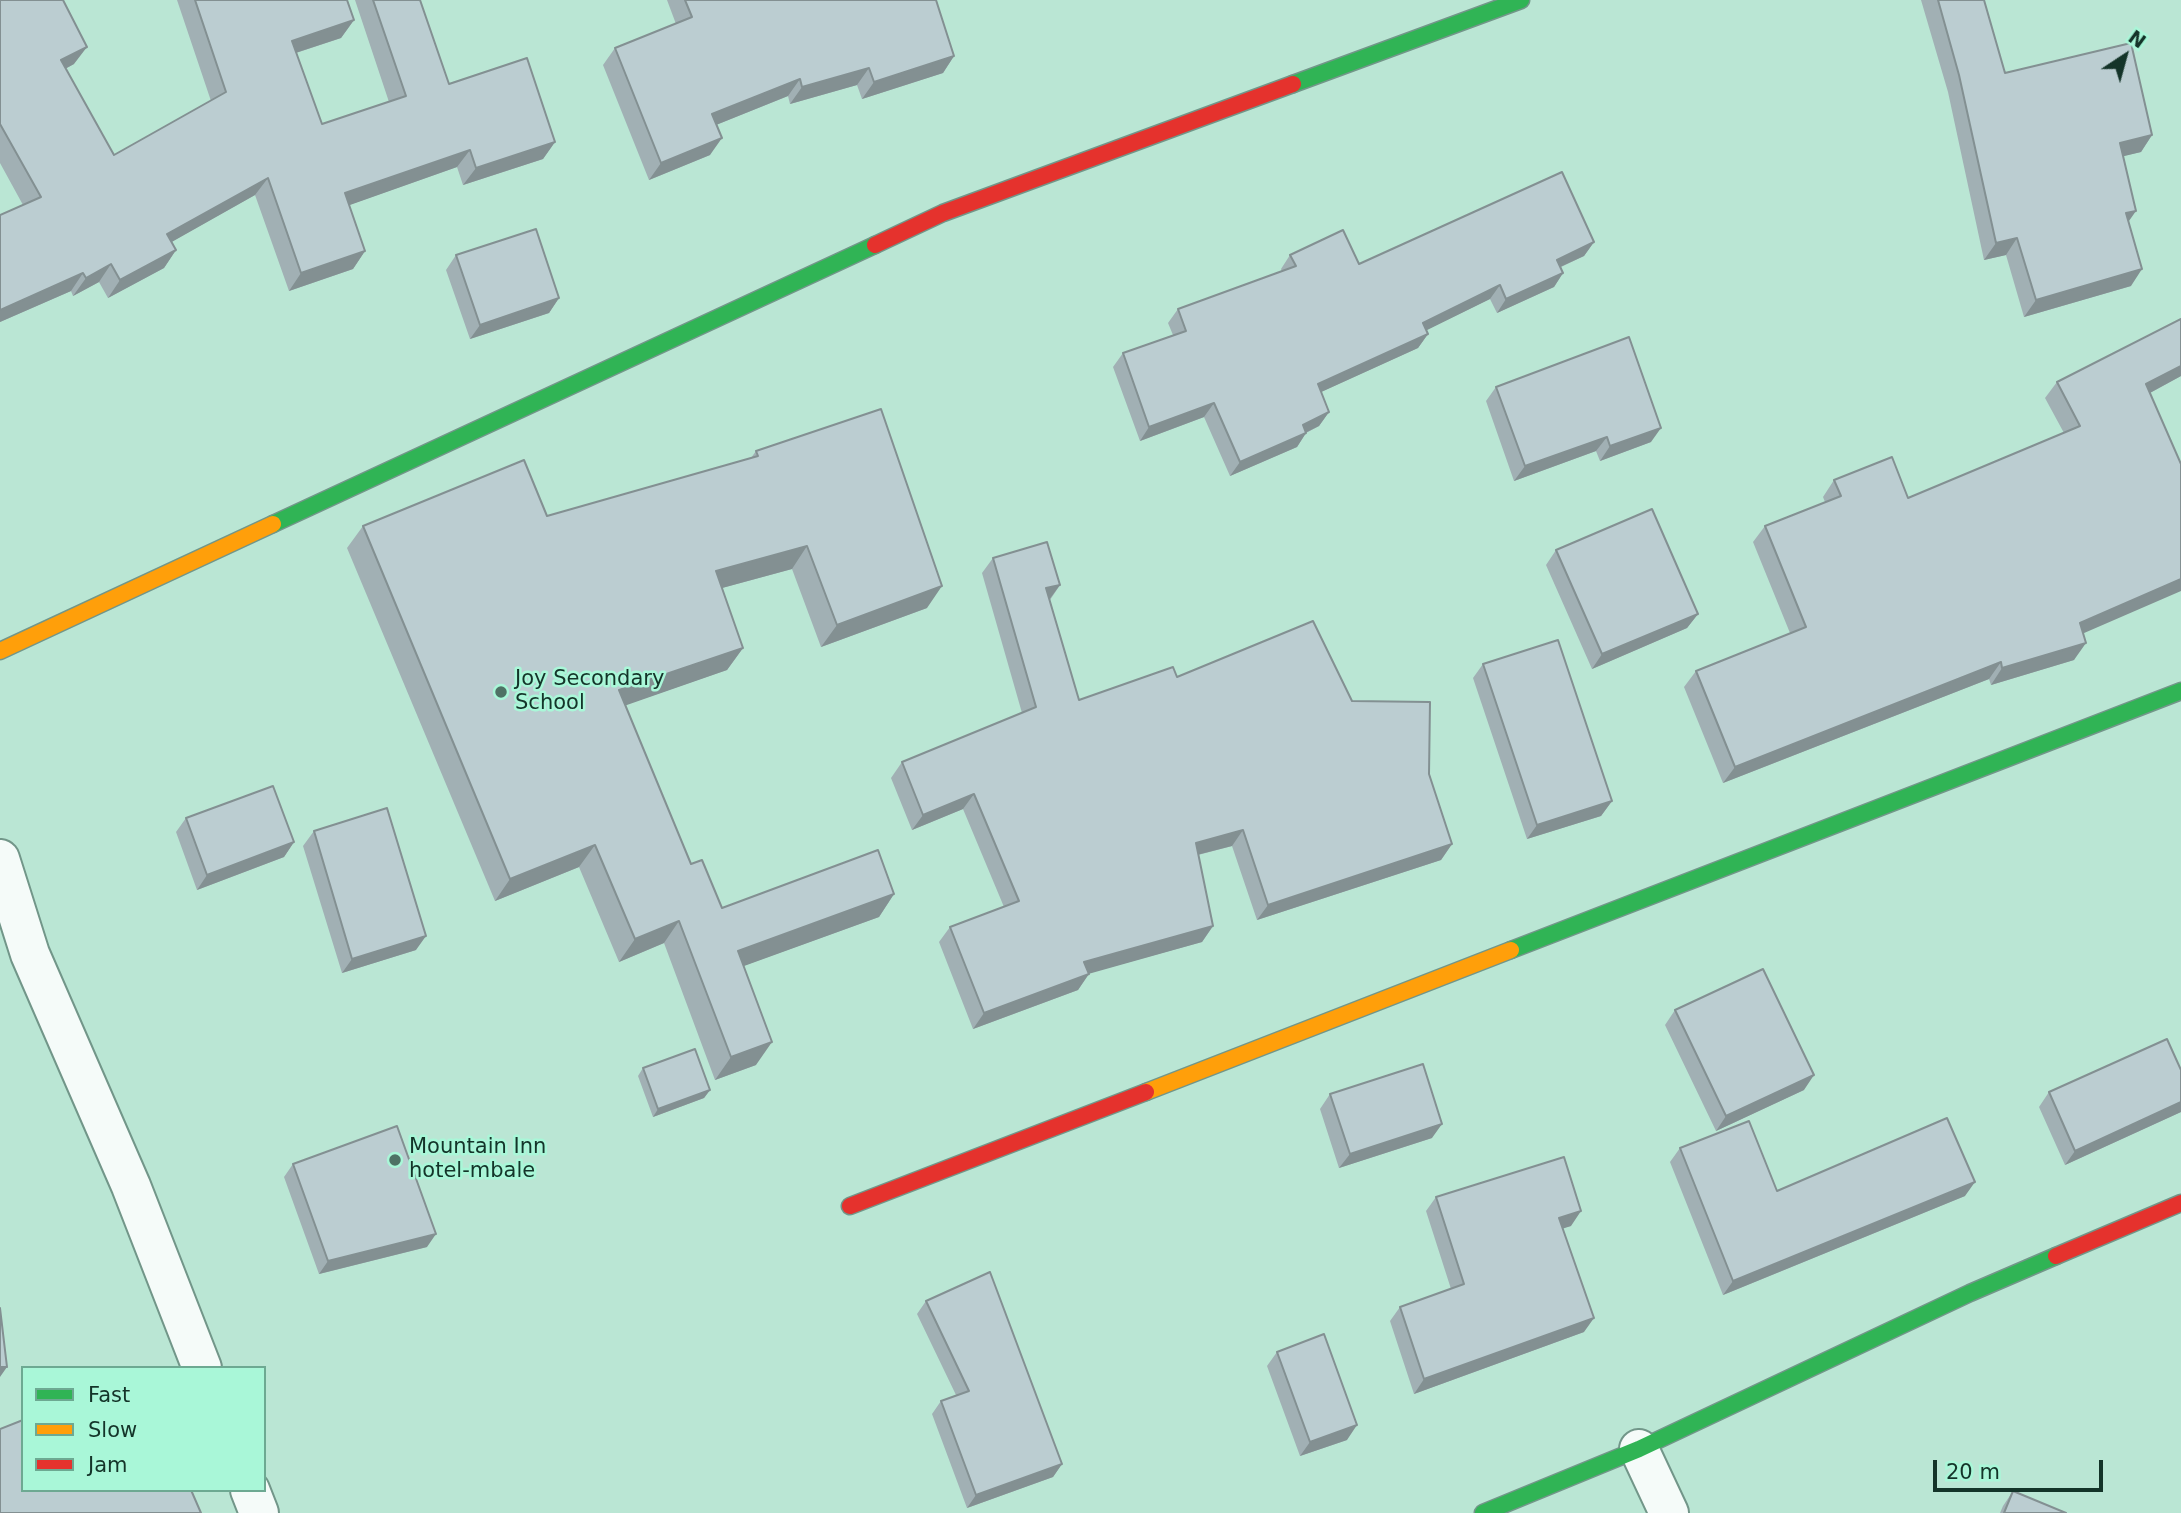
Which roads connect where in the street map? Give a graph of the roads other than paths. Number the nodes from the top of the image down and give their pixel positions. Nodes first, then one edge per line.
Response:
1 (1521, 0) edge
2 (0, 651) edge
3 (2181, 691) edge
4 (0, 859) edge
5 (2181, 1203) edge
6 (850, 1206) dead end
7 (201, 1366) edge
8 (1639, 1449) junction
9 (251, 1492) edge
10 (259, 1513) edge
11 (1483, 1513) edge
12 (1670, 1513) edge

1 - 2 street
3 - 6 street
4 - 7 street
5 - 8 street
8 - 11 street
8 - 12 street
9 - 10 street

